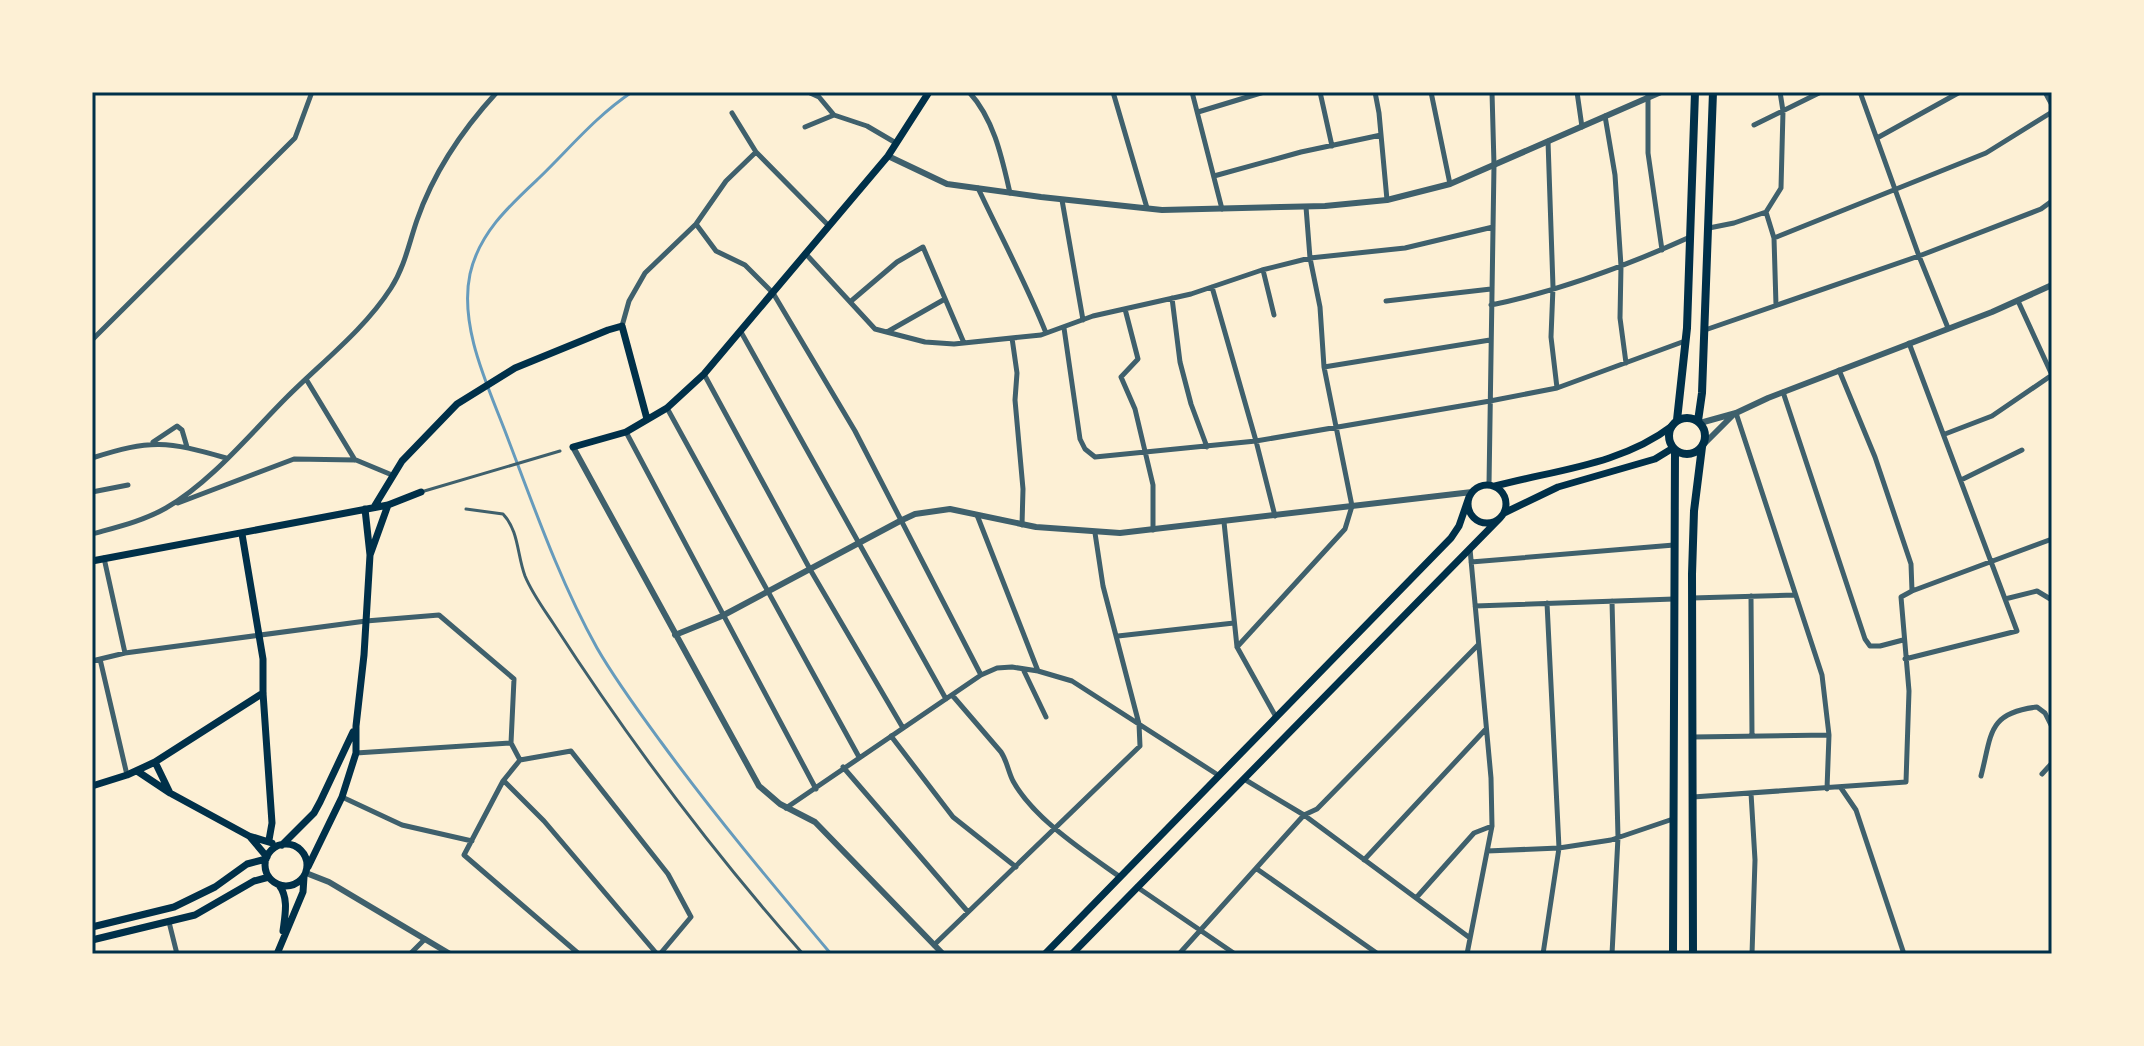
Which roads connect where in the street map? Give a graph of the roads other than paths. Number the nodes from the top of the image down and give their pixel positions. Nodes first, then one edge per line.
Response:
1 (312, 92) edge
2 (497, 92) edge
3 (808, 92) edge
4 (929, 92) edge
5 (969, 92) edge
6 (1113, 92) edge
7 (1192, 92) edge
8 (1264, 92) edge
9 (1320, 92) edge
10 (1375, 92) edge
11 (1431, 92) edge
12 (1492, 92) edge
13 (1577, 92) edge
14 (1661, 92) edge
15 (1695, 92) edge
16 (1713, 92) edge
17 (1780, 92) edge
18 (1821, 92) edge
19 (1860, 92) edge
20 (1960, 92) edge
21 (2045, 92) edge
22 (1648, 95) edge
23 (2052, 105) edge
24 (1783, 111) junction
25 (1198, 112) junction
26 (2052, 112) edge
27 (732, 113) dead end
28 (834, 115) junction
29 (1605, 116) junction
30 (1754, 125) dead end
31 (805, 127) dead end
32 (1582, 127) junction
33 (1381, 135) junction
34 (1877, 138) junction
35 (1548, 141) junction
36 (897, 144) junction
37 (1332, 146) junction
38 (756, 152) junction
39 (888, 156) junction
40 (1494, 165) junction
41 (1214, 176) junction
42 (1450, 184) junction
43 (978, 188) junction
44 (1896, 191) junction
45 (1010, 193) junction
46 (1062, 200) junction
47 (1387, 200) junction
48 (2052, 201) edge
49 (1306, 207) junction
50 (1147, 208) junction
51 (1222, 209) junction
52 (1766, 212) junction
53 (696, 224) junction
54 (830, 226) junction
55 (1493, 227) junction
56 (1709, 228) junction
57 (1691, 237) junction
58 (1774, 238) junction
59 (1662, 250) junction
60 (805, 253) junction
61 (1919, 256) junction
62 (1310, 258) junction
63 (1621, 266) junction
64 (1262, 270) junction
65 (2052, 285) edge
66 (1212, 287) junction
67 (1553, 287) junction
68 (1491, 289) junction
69 (773, 293) junction
70 (1172, 298) junction
71 (945, 299) junction
72 (1386, 301) dead end
73 (2018, 301) junction
74 (850, 302) junction
75 (1491, 305) junction
76 (1776, 305) junction
77 (1125, 309) junction
78 (1274, 315) dead end
79 (1083, 320) junction
80 (622, 326) junction
81 (1064, 328) junction
82 (1948, 328) junction
83 (1705, 330) junction
84 (741, 332) junction
85 (886, 332) junction
86 (1046, 333) junction
87 (1012, 338) junction
88 (92, 340) edge
89 (1490, 340) junction
90 (1686, 341) junction
91 (964, 343) junction
92 (1909, 343) junction
93 (1626, 363) junction
94 (1324, 367) junction
95 (1839, 370) junction
96 (704, 374) junction
97 (305, 379) junction
98 (1557, 388) junction
99 (1783, 392) junction
100 (1490, 401) junction
101 (667, 408) junction
102 (1736, 413) junction
103 (647, 419) junction
104 (1699, 422) junction
105 (1674, 423) junction
106 (1337, 427) junction
107 (626, 432) junction
108 (1945, 434) junction
109 (1256, 441) junction
110 (152, 443) junction
111 (1703, 446) junction
112 (187, 447) junction
113 (573, 447) joint
114 (1207, 447) junction
115 (1674, 449) junction
116 (2022, 450) dead end
117 (560, 451) dead end
118 (1144, 454) junction
119 (92, 458) edge
120 (226, 458) junction
121 (356, 460) junction
122 (392, 475) junction
123 (1961, 480) junction
124 (128, 485) dead end
125 (1492, 486) junction
126 (92, 491) edge
127 (421, 492) joint
128 (1470, 495) junction
129 (388, 505) junction
130 (1352, 506) junction
131 (166, 508) junction
132 (369, 508) junction
133 (466, 509) dead end
134 (977, 514) junction
135 (1502, 515) junction
136 (1275, 516) junction
137 (900, 521) junction
138 (1224, 522) junction
139 (1022, 525) junction
140 (1153, 530) junction
141 (1095, 533) junction
142 (92, 534) edge
143 (242, 534) junction
144 (2052, 539) edge
145 (859, 545) junction
146 (1674, 545) junction
147 (1470, 548) junction
148 (370, 555) junction
149 (104, 558) junction
150 (92, 561) edge
151 (1471, 562) junction
152 (1992, 563) junction
153 (811, 571) junction
154 (1912, 591) junction
155 (768, 593) junction
156 (1795, 595) junction
157 (1751, 596) junction
158 (1692, 598) junction
159 (1674, 599) junction
160 (2005, 599) junction
161 (2052, 600) edge
162 (1612, 601) junction
163 (1547, 603) junction
164 (1475, 606) junction
165 (722, 616) junction
166 (366, 621) junction
167 (1234, 623) junction
168 (675, 635) junction
169 (259, 636) junction
170 (1118, 636) junction
171 (1903, 640) junction
172 (1478, 645) junction
173 (1237, 647) junction
174 (125, 653) junction
175 (100, 659) junction
176 (1905, 659) junction
177 (92, 661) edge
178 (1023, 669) junction
179 (1038, 671) junction
180 (981, 675) junction
181 (263, 693) junction
182 (952, 695) junction
183 (946, 699) junction
184 (1046, 717) dead end
185 (1276, 717) junction
186 (1139, 724) junction
187 (356, 726) junction
188 (2052, 727) edge
189 (903, 728) junction
190 (1485, 730) junction
191 (1829, 735) junction
192 (891, 736) junction
193 (1752, 736) junction
194 (1693, 737) junction
195 (511, 743) junction
196 (356, 753) junction
197 (859, 757) junction
198 (520, 760) junction
199 (155, 762) junction
200 (2052, 763) edge
201 (843, 767) junction
202 (137, 771) junction
203 (2042, 774) dead end
204 (127, 775) junction
205 (1218, 775) junction
206 (1981, 776) dead end
207 (1244, 779) junction
208 (503, 781) junction
209 (92, 786) edge
210 (1841, 788) junction
211 (816, 789) junction
212 (1827, 789) junction
213 (170, 793) junction
214 (1751, 793) junction
215 (342, 797) junction
216 (1693, 797) junction
217 (786, 808) junction
218 (1304, 815) junction
219 (1673, 819) junction
220 (1492, 826) junction
221 (1054, 829) junction
222 (249, 836) junction
223 (1618, 837) junction
224 (472, 841) junction
225 (276, 844) junction
226 (1559, 848) junction
227 (1487, 851) junction
228 (267, 858) junction
229 (1364, 860) junction
230 (1016, 867) junction
231 (1257, 869) junction
232 (306, 872) junction
233 (269, 877) junction
234 (1120, 877) junction
235 (278, 885) junction
236 (1137, 887) junction
237 (1416, 898) junction
238 (968, 912) junction
239 (169, 922) junction
240 (92, 927) edge
241 (1200, 931) junction
242 (1470, 938) junction
243 (425, 939) junction
244 (92, 940) edge
245 (281, 941) junction
246 (934, 945) junction
247 (177, 954) edge
248 (277, 954) edge
249 (410, 954) edge
250 (450, 954) edge
251 (579, 954) edge
252 (658, 954) edge
253 (803, 954) edge
254 (943, 954) edge
255 (1045, 954) edge
256 (1072, 954) edge
257 (1179, 954) edge
258 (1235, 954) edge
259 (1378, 954) edge
260 (1467, 954) edge
261 (1543, 954) edge
262 (1612, 954) edge
263 (1673, 954) edge
264 (1693, 954) edge
265 (1752, 954) edge
266 (1904, 954) edge

1 - 88 street
2 - 97 street
3 - 28 street
4 - 36 main road
5 - 45 street
6 - 50 street
7 - 25 street
8 - 25 street
9 - 37 street
10 - 33 street
11 - 42 street
12 - 40 street
13 - 32 street
14 - 22 street
15 - 57 highway
16 - 56 highway
17 - 24 street
18 - 24 street
19 - 34 street
20 - 34 street
21 - 23 street
22 - 29 street
22 - 59 street
24 - 30 street
24 - 52 street
25 - 41 street
26 - 44 street
27 - 38 street
28 - 31 street
28 - 36 street
29 - 32 street
29 - 63 street
32 - 35 street
33 - 37 street
33 - 47 street
34 - 44 street
35 - 40 street
35 - 67 street
36 - 39 main road
37 - 41 street
38 - 53 street
38 - 54 street
39 - 43 street
39 - 54 main road
40 - 42 street
40 - 55 street
41 - 51 street
42 - 47 street
43 - 45 street
43 - 86 street
44 - 58 street
44 - 61 street
45 - 46 street
46 - 50 street
46 - 79 street
47 - 49 street
48 - 61 street
49 - 51 street
49 - 62 street
50 - 51 street
52 - 56 street
52 - 58 street
53 - 69 street
53 - 80 street
54 - 60 main road
55 - 62 street
55 - 68 street
56 - 83 highway
57 - 59 street
57 - 90 highway
58 - 76 street
59 - 63 street
60 - 69 main road
60 - 74 street
61 - 76 street
61 - 82 street
62 - 64 street
62 - 94 street
63 - 67 street
63 - 93 street
64 - 66 street
64 - 78 street
65 - 73 street
66 - 70 street
66 - 109 street
67 - 75 street
67 - 98 street
68 - 72 street
68 - 75 street
69 - 84 main road
69 - 137 street
70 - 77 street
70 - 114 street
71 - 74 street
71 - 85 street
71 - 91 street
73 - 82 street
73 - 108 street
74 - 85 street
75 - 89 street
76 - 83 street
77 - 79 street
77 - 118 street
79 - 81 street
80 - 103 main road
80 - 122 main road
81 - 86 street
81 - 118 street
82 - 92 street
83 - 104 highway
84 - 96 main road
84 - 145 street
85 - 91 street
86 - 87 street
87 - 91 street
87 - 139 street
89 - 94 street
89 - 100 street
90 - 93 street
90 - 105 highway
92 - 95 street
92 - 108 street
93 - 98 street
94 - 106 street
95 - 99 street
95 - 154 street
96 - 101 main road
96 - 153 street
97 - 120 street
97 - 121 street
98 - 100 street
99 - 102 street
99 - 171 street
100 - 106 street
100 - 125 street
101 - 103 main road
101 - 155 street
102 - 104 street
102 - 111 street
102 - 156 street
103 - 107 main road
104 - 105 highway
104 - 111 highway
105 - 115 highway
105 - 125 main road
106 - 109 street
106 - 130 street
107 - 113 main road
107 - 165 street
108 - 123 street
109 - 114 street
109 - 136 street
110 - 112 street
110 - 112 street
110 - 119 street
111 - 115 highway
111 - 158 highway
112 - 120 street
113 - 168 street
114 - 118 street
115 - 135 main road
115 - 146 highway
116 - 123 street
117 - 127 street
118 - 140 street
120 - 131 street
121 - 122 street
121 - 131 street
122 - 132 main road
123 - 152 street
124 - 126 street
125 - 128 main road
125 - 135 main road
127 - 129 main road
128 - 130 street
128 - 135 main road
128 - 185 main road
129 - 132 main road
129 - 148 main road
130 - 136 street
130 - 173 street
131 - 142 street
132 - 143 main road
132 - 148 main road
133 - 253 street
134 - 137 street
134 - 139 street
134 - 179 street
135 - 147 main road
136 - 138 street
137 - 145 street
137 - 180 street
138 - 140 street
138 - 167 street
139 - 141 street
140 - 141 street
141 - 170 street
143 - 149 main road
143 - 169 main road
144 - 152 street
145 - 153 street
145 - 183 street
146 - 151 street
146 - 159 highway
147 - 151 street
147 - 207 main road
148 - 166 main road
149 - 150 main road
149 - 174 street
151 - 164 street
152 - 154 street
152 - 160 street
153 - 155 street
153 - 189 street
154 - 171 street
155 - 165 street
155 - 197 street
156 - 157 street
156 - 191 street
157 - 158 street
157 - 193 street
158 - 194 highway
159 - 162 street
159 - 219 highway
160 - 161 street
160 - 176 street
162 - 163 street
162 - 223 street
163 - 164 street
163 - 226 street
164 - 172 street
165 - 168 street
165 - 211 street
166 - 169 street
166 - 187 main road
166 - 195 street
167 - 170 street
167 - 173 street
168 - 217 street
169 - 174 street
169 - 181 main road
170 - 186 street
171 - 176 street
172 - 190 street
172 - 218 street
173 - 185 street
174 - 175 street
175 - 177 street
175 - 204 street
176 - 210 street
178 - 179 street
178 - 180 street
178 - 184 street
179 - 186 street
180 - 182 street
181 - 199 main road
181 - 225 main road
182 - 183 street
182 - 221 street
183 - 189 street
185 - 205 main road
186 - 205 street
186 - 221 street
187 - 196 main road
187 - 225 main road
188 - 206 street
189 - 192 street
190 - 220 street
190 - 229 street
191 - 193 street
191 - 212 street
192 - 197 street
192 - 230 street
193 - 194 street
194 - 216 highway
195 - 196 street
195 - 198 street
196 - 215 main road
197 - 201 street
198 - 208 street
198 - 252 street
199 - 202 main road
199 - 213 main road
200 - 203 street
201 - 211 street
201 - 238 street
202 - 204 main road
202 - 213 main road
204 - 209 main road
205 - 234 main road
207 - 218 street
207 - 236 main road
208 - 224 street
208 - 252 street
210 - 212 street
210 - 266 street
211 - 217 street
212 - 214 street
213 - 222 main road
214 - 216 street
214 - 265 street
215 - 224 street
215 - 232 main road
216 - 264 highway
217 - 246 street
218 - 229 street
218 - 231 street
219 - 223 street
219 - 263 highway
220 - 227 street
220 - 237 street
221 - 230 street
221 - 234 street
222 - 225 main road
222 - 228 main road
223 - 226 street
223 - 262 street
224 - 251 street
225 - 228 main road
225 - 232 main road
226 - 227 street
226 - 261 street
227 - 242 street
228 - 233 main road
228 - 240 main road
229 - 237 street
230 - 238 street
231 - 241 street
231 - 259 street
232 - 235 main road
232 - 243 street
232 - 245 main road
233 - 235 main road
233 - 239 main road
234 - 255 main road
235 - 245 main road
236 - 241 street
236 - 256 main road
237 - 242 street
238 - 246 street
239 - 244 main road
239 - 247 street
241 - 257 street
241 - 258 street
242 - 260 street
243 - 249 street
243 - 250 street
245 - 248 main road
246 - 254 street

